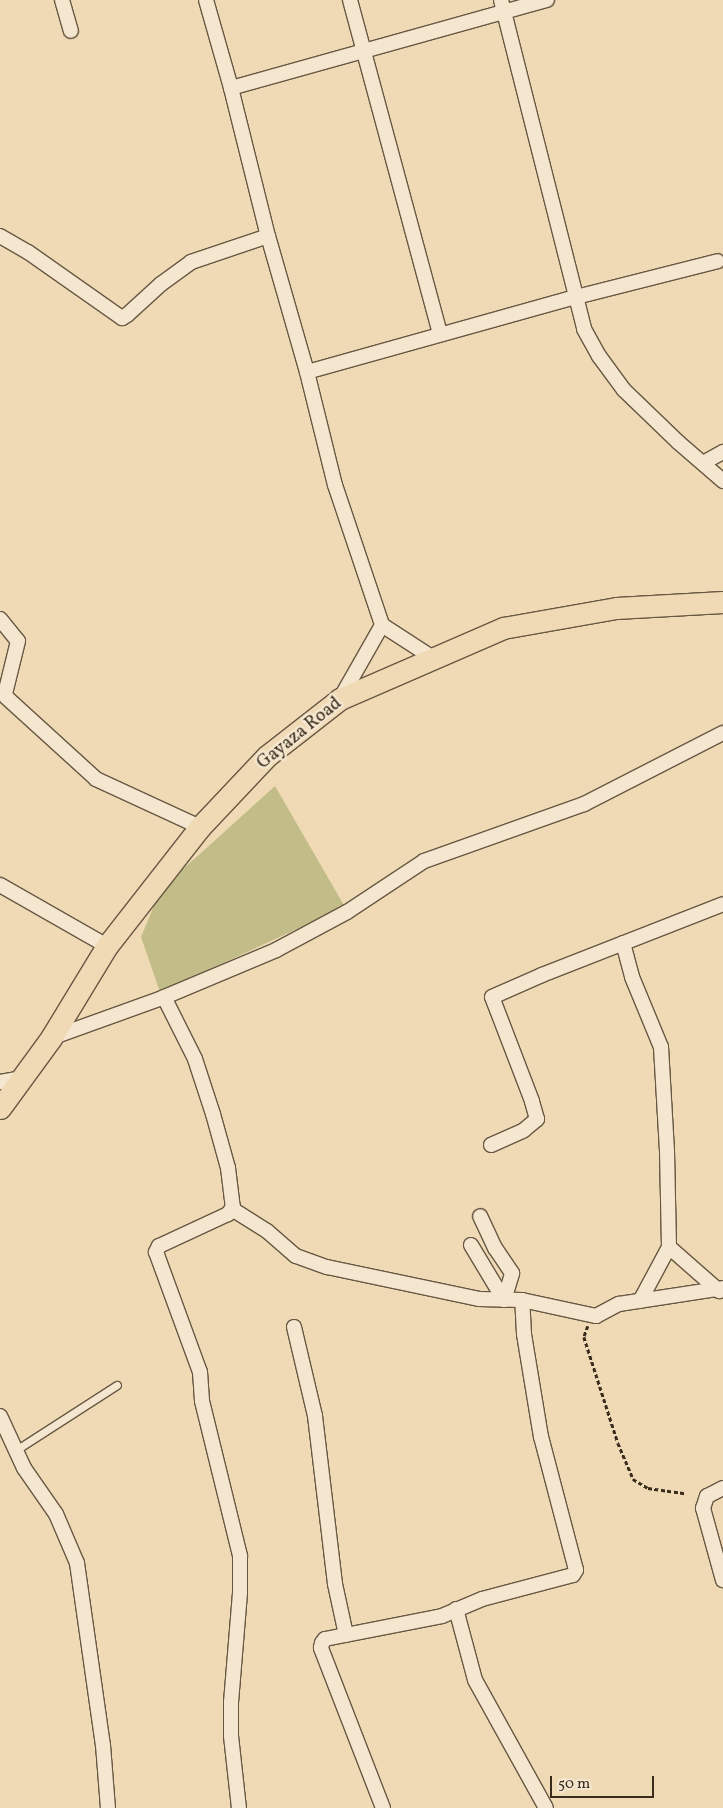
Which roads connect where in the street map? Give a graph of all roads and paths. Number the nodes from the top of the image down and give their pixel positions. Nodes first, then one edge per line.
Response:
1 (62, 0) edge
2 (206, 0) edge
3 (350, 0) edge
4 (546, 0) edge
5 (503, 5) edge
6 (71, 31) dead end
7 (364, 51) junction
8 (231, 88) junction
9 (0, 236) edge
10 (268, 236) junction
11 (718, 261) dead end
12 (576, 297) junction
13 (440, 334) junction
14 (307, 372) junction
15 (723, 452) edge
16 (703, 463) junction
17 (723, 480) edge
18 (723, 602) edge
19 (0, 619) edge
20 (382, 625) junction
21 (433, 658) junction
22 (340, 699) junction
23 (723, 733) edge
24 (200, 827) junction
25 (0, 885) edge
26 (723, 904) edge
27 (624, 943) junction
28 (107, 946) junction
29 (164, 997) junction
30 (51, 1038) junction
31 (22, 1078) junction
32 (0, 1082) edge
33 (0, 1108) edge
34 (491, 1145) dead end
35 (232, 1209) junction
36 (480, 1216) dead end
37 (471, 1246) dead end
38 (669, 1247) junction
39 (720, 1290) edge
40 (504, 1300) junction
41 (522, 1300) junction
42 (640, 1300) junction
43 (592, 1315) junction
44 (294, 1327) dead end
45 (117, 1385) dead end
46 (0, 1416) edge
47 (16, 1450) junction
48 (723, 1488) edge
49 (685, 1494) dead end
50 (723, 1580) edge
51 (456, 1609) junction
52 (346, 1635) junction
53 (108, 1808) edge
54 (239, 1808) edge
55 (383, 1808) edge
56 (546, 1808) edge

1 - 6 street
2 - 8 street
3 - 7 street
4 - 5 street
5 - 7 street
5 - 12 street
7 - 8 street
7 - 13 street
8 - 10 street
9 - 10 street
10 - 14 street
11 - 12 street
12 - 13 street
12 - 16 street
13 - 14 street
14 - 20 street
15 - 16 street
16 - 17 street
18 - 21 main road, Gayaza Road
19 - 24 street
20 - 21 street
20 - 22 street
21 - 22 main road, Gayaza Road
22 - 24 main road, Gayaza Road
23 - 29 street
24 - 28 main road, Gayaza Road
25 - 28 street
26 - 27 street
27 - 34 street
27 - 38 street
28 - 30 main road, Gayaza Road
29 - 30 street
29 - 35 street
30 - 31 main road, Gayaza Road
31 - 32 street
31 - 33 main road, Gayaza Road
35 - 40 street
35 - 54 street
36 - 40 street
37 - 40 street
38 - 39 street
38 - 42 street
39 - 42 street
40 - 41 street
41 - 43 street
41 - 51 street
42 - 43 street
43 - 49 path
44 - 52 street
45 - 47 lane
46 - 47 street
47 - 53 street
48 - 50 street
51 - 52 street
51 - 56 street
52 - 55 street

